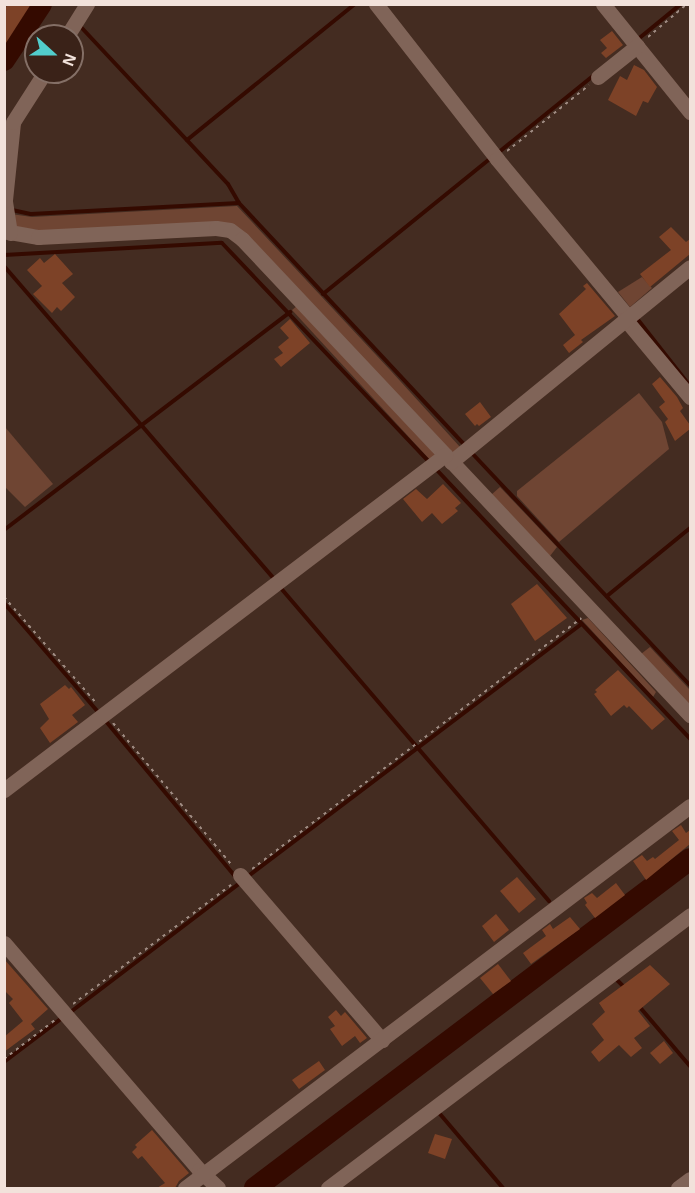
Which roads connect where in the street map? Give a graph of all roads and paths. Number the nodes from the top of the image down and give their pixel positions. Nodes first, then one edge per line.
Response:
1 (87, 4) edge
2 (376, 4) edge
3 (603, 4) edge
4 (687, 4) edge
5 (74, 24) edge
6 (637, 46) junction
7 (598, 77) joint
8 (37, 84) edge
9 (690, 112) edge
10 (497, 159) junction
11 (5, 205) edge
12 (7, 232) edge
13 (690, 267) edge
14 (628, 315) junction
15 (690, 397) edge
16 (440, 462) junction
17 (4, 597) edge
18 (580, 618) dead end
19 (690, 715) edge
20 (108, 717) junction
21 (4, 790) edge
22 (690, 806) edge
23 (242, 878) junction
24 (690, 915) edge
25 (4, 943) edge
26 (64, 1015) junction
27 (382, 1040) junction
28 (4, 1059) edge
29 (197, 1179) edge
30 (690, 1179) edge
31 (218, 1188) edge
32 (328, 1188) edge
33 (678, 1188) edge

1 - 5 street
2 - 10 street
3 - 6 street
4 - 6 path
6 - 7 street
6 - 9 street
7 - 10 path
8 - 11 street
10 - 14 street
11 - 12 street
12 - 16 street
13 - 14 street
14 - 15 street
14 - 16 street
16 - 19 street
16 - 20 street
17 - 20 path
18 - 23 path
20 - 21 street
20 - 23 path
22 - 27 street
23 - 26 path
23 - 27 street
24 - 32 street
25 - 26 street
26 - 28 path
26 - 29 street
27 - 29 street
29 - 31 street
30 - 33 street

